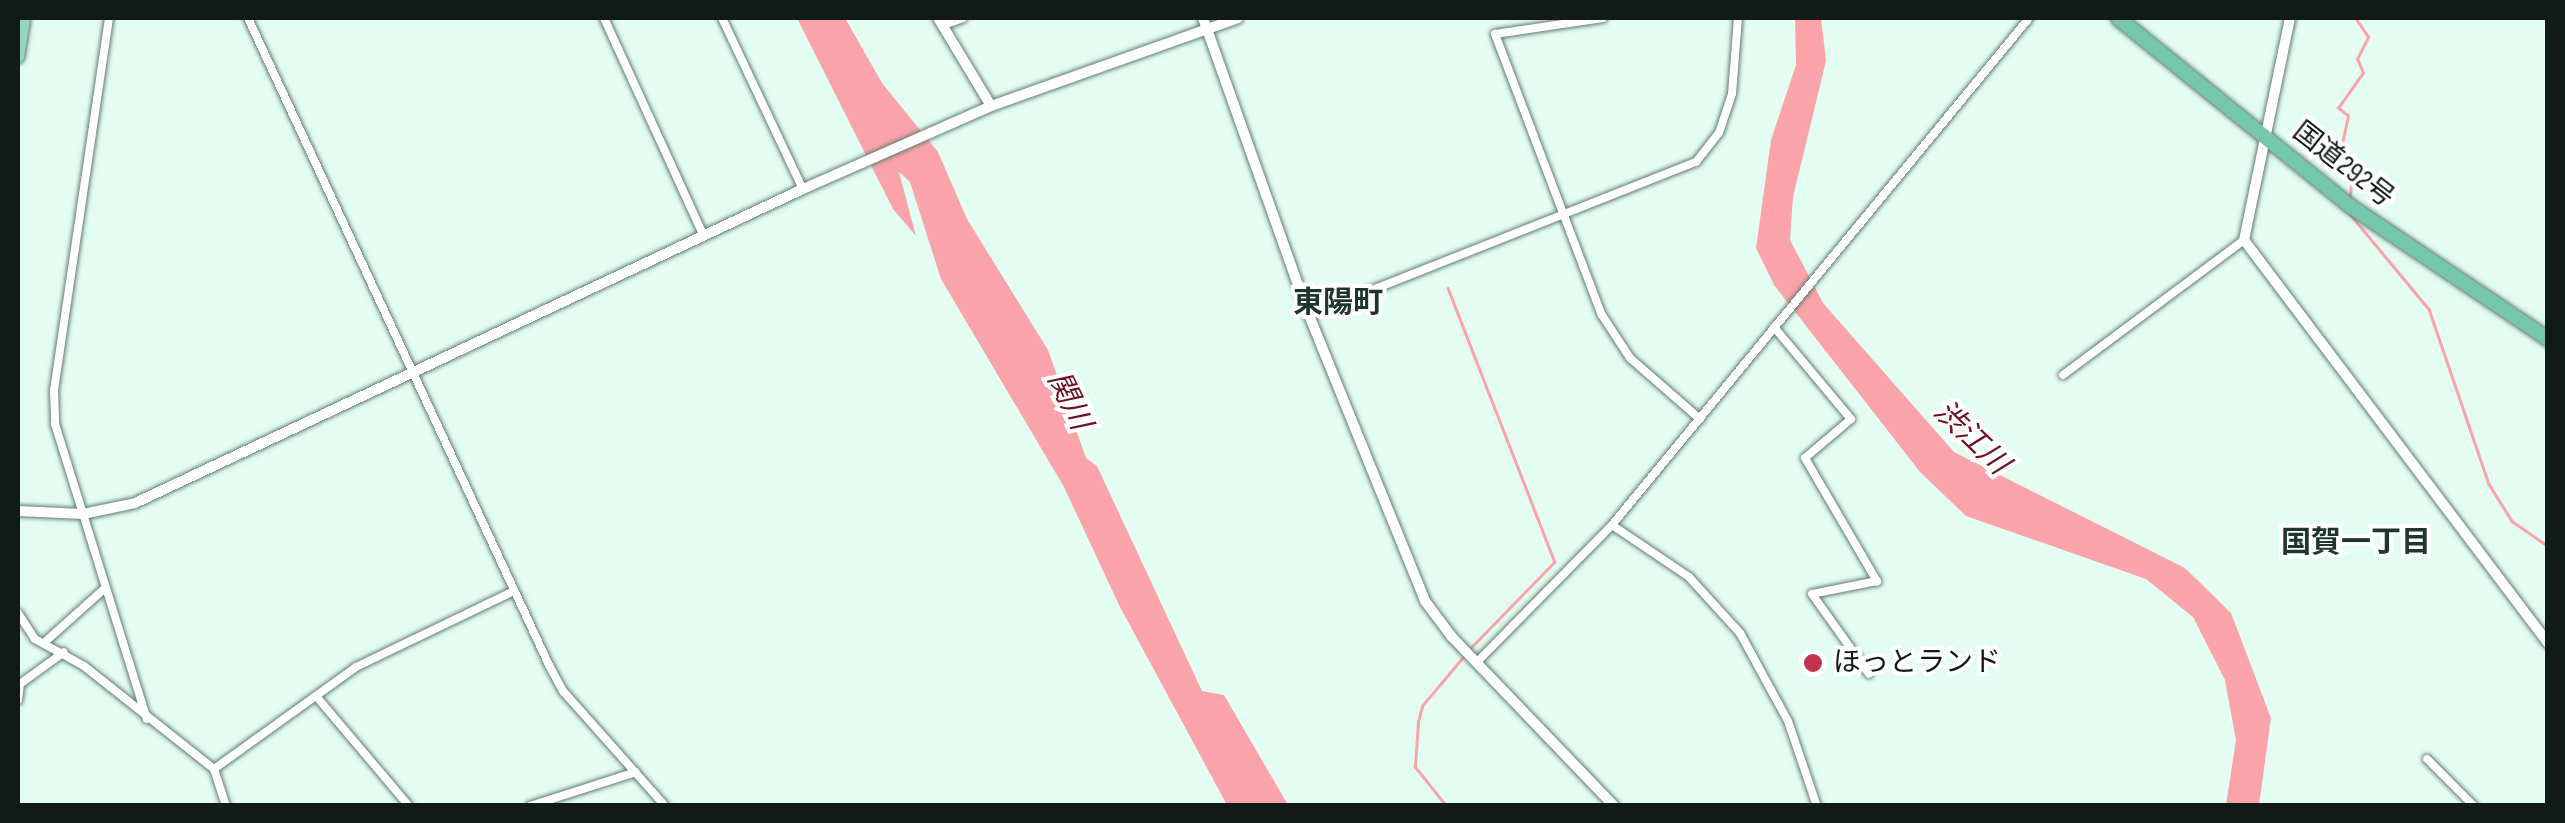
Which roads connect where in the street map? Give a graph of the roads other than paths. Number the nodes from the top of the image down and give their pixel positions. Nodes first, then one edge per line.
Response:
1 (24, 18) edge
2 (108, 18) edge
3 (248, 18) edge
4 (604, 18) edge
5 (722, 18) edge
6 (963, 18) edge
7 (1238, 18) edge
8 (1603, 18) edge
9 (1738, 18) edge
10 (2030, 18) edge
11 (2118, 18) edge
12 (2290, 18) edge
13 (940, 21) edge
14 (1205, 23) edge
15 (18, 57) edge
16 (986, 108) junction
17 (2268, 140) junction
18 (803, 188) junction
19 (1564, 219) junction
20 (705, 239) junction
21 (2244, 240) junction
22 (1309, 314) junction
23 (1774, 327) junction
24 (2548, 339) edge
25 (409, 374) junction
26 (2063, 375) dead end
27 (1700, 418) junction
28 (18, 511) edge
29 (84, 514) junction
30 (1612, 524) junction
31 (104, 589) junction
32 (514, 591) junction
33 (18, 613) edge
34 (46, 641) junction
35 (2548, 643) edge
36 (64, 652) junction
37 (1476, 663) junction
38 (1868, 674) dead end
39 (316, 696) junction
40 (18, 700) edge
41 (147, 719) junction
42 (2427, 759) dead end
43 (214, 770) junction
44 (636, 772) junction
45 (226, 806) edge
46 (409, 806) edge
47 (530, 806) edge
48 (665, 806) edge
49 (1614, 806) edge
50 (1817, 806) edge
51 (2474, 806) edge

1 - 15 main road
2 - 29 street
3 - 25 street
4 - 20 street
5 - 18 street
6 - 13 street
7 - 14 street
8 - 19 street
9 - 19 street
10 - 23 street
11 - 17 highway, 国道292号
12 - 17 street
13 - 16 street
14 - 16 street
14 - 22 street
16 - 18 street
17 - 21 street
17 - 24 highway, 国道292号
18 - 20 street
19 - 22 street
19 - 27 street
20 - 25 street
21 - 26 street
21 - 35 street
22 - 37 street
23 - 27 street
23 - 38 street
25 - 29 street
25 - 32 street
27 - 30 street
28 - 29 street
29 - 31 street
30 - 37 street
30 - 50 street
31 - 34 street
31 - 41 street
32 - 39 street
32 - 44 street
33 - 34 street
34 - 36 street
36 - 40 street
36 - 41 street
37 - 49 street
39 - 43 street
39 - 46 street
41 - 43 street
42 - 51 street
43 - 45 street
44 - 47 street
44 - 48 street

